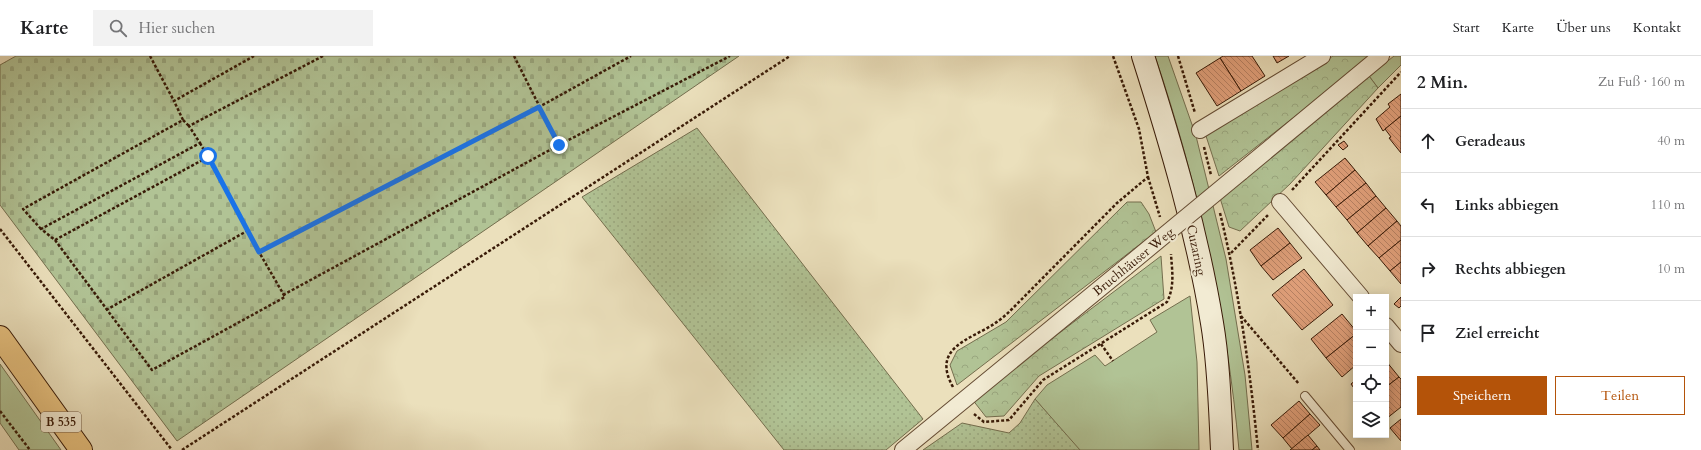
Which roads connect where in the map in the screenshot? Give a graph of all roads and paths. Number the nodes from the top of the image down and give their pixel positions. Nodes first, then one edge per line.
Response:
1 (150, 56) edge
2 (254, 56) edge
3 (323, 56) edge
4 (514, 56) edge
5 (630, 56) edge
6 (730, 56) edge
7 (790, 56) edge
8 (1113, 56) edge
9 (1143, 56) edge
10 (1178, 56) edge
11 (1322, 56) edge
12 (1381, 56) edge
13 (1401, 72) edge
14 (174, 101) junction
15 (539, 107) junction
16 (183, 120) junction
17 (189, 126) junction
18 (1200, 130) junction
19 (200, 143) junction
20 (559, 145) junction
21 (208, 156) junction
22 (1211, 176) dead end
23 (1280, 202) junction
24 (1219, 207) dead end
25 (0, 229) edge
26 (41, 229) junction
27 (247, 231) junction
28 (56, 240) junction
29 (259, 252) junction
30 (1230, 253) junction
31 (1358, 294) edge
32 (284, 295) junction
33 (106, 310) junction
34 (1240, 316) junction
35 (995, 323) dead end
36 (1389, 329) edge
37 (0, 337) edge
38 (1401, 343) edge
39 (1100, 344) dead end
40 (1114, 361) dead end
41 (1305, 396) joint
42 (0, 411) edge
43 (30, 450) edge
44 (81, 450) edge
45 (172, 450) edge
46 (182, 450) edge
47 (903, 450) edge
48 (1222, 450) edge
49 (1258, 450) edge
50 (1350, 450) edge

1 - 14 path
2 - 14 path
3 - 17 path
4 - 15 path
5 - 15 path
6 - 20 path
7 - 46 path
8 - 35 path
9 - 48 main road, Cuzaring
10 - 18 path
11 - 18 street
12 - 47 street, Bruchhäuser Weg, bridge
13 - 23 path
14 - 16 path
15 - 20 path
15 - 29 path
16 - 17 path
16 - 26 path
17 - 19 path
18 - 22 path
19 - 21 path
19 - 26 path
20 - 32 path
21 - 27 path
21 - 28 path
23 - 30 path
23 - 31 street
24 - 30 path
25 - 45 path
26 - 28 path
27 - 29 path
27 - 33 path
28 - 33 path
29 - 32 path
30 - 34 path
32 - 33 path
34 - 41 path
34 - 49 path
36 - 38 street
37 - 44 main road, B 535
39 - 40 path
41 - 50 lane
42 - 43 path

